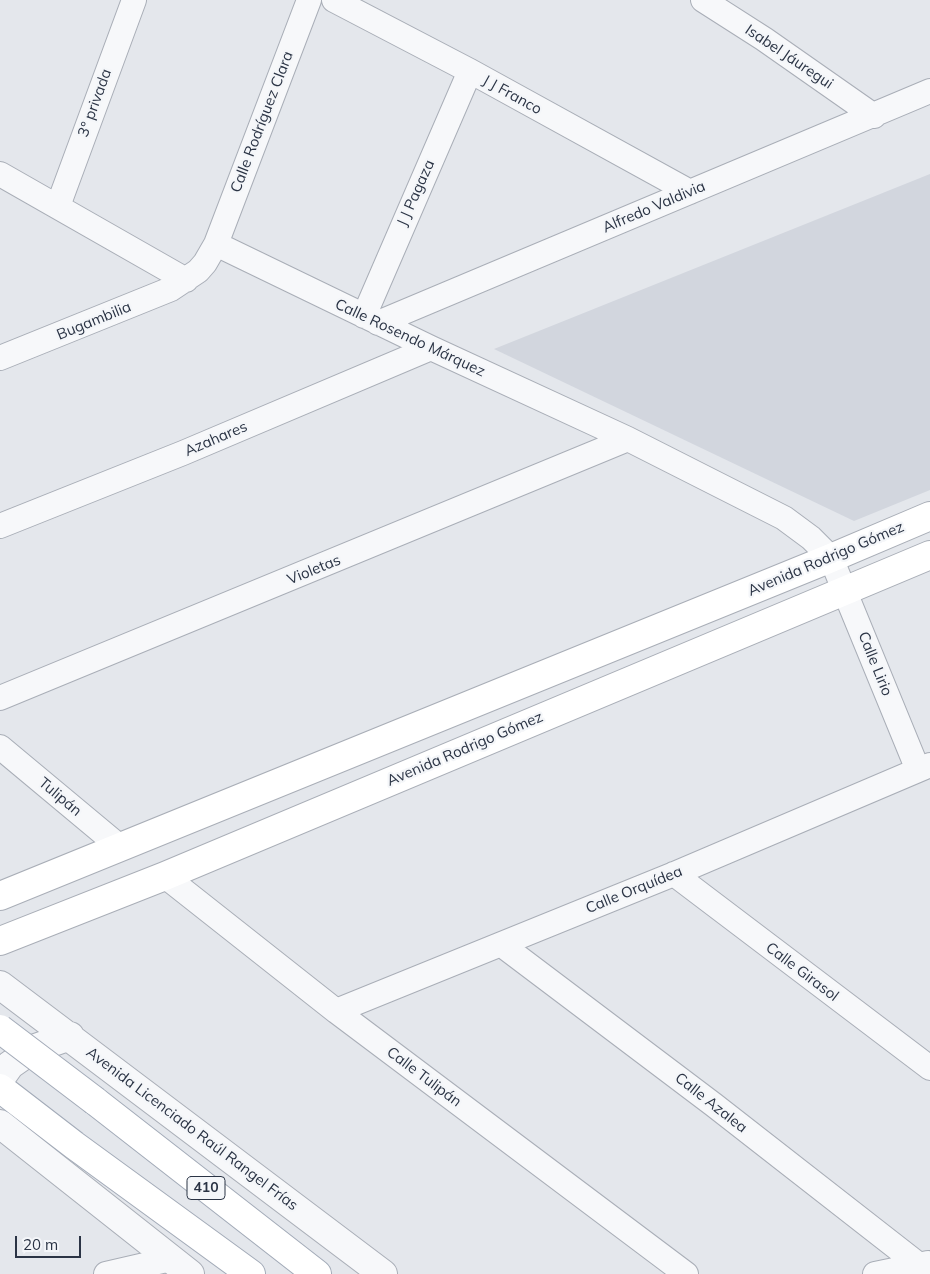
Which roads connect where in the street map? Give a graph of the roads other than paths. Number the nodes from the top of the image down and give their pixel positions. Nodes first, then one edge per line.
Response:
1 (134, 0) edge
2 (309, 0) edge
3 (334, 0) edge
4 (703, 0) edge
5 (470, 71) junction
6 (930, 91) edge
7 (874, 116) junction
8 (4, 180) edge
9 (690, 192) junction
10 (58, 206) junction
11 (216, 244) junction
12 (186, 280) junction
13 (371, 319) junction
14 (431, 348) junction
15 (0, 358) edge
16 (628, 439) junction
17 (930, 516) edge
18 (0, 526) edge
19 (930, 555) edge
20 (831, 558) junction
21 (845, 589) junction
22 (0, 698) edge
23 (0, 747) edge
24 (924, 768) edge
25 (120, 848) junction
26 (674, 874) junction
27 (165, 876) junction
28 (0, 896) edge
29 (0, 942) edge
30 (502, 945) junction
31 (0, 985) edge
32 (336, 1011) junction
33 (0, 1029) edge
34 (70, 1036) junction
35 (930, 1068) edge
36 (0, 1079) edge
37 (0, 1088) edge
38 (0, 1124) edge
39 (924, 1264) edge
40 (181, 1267) edge
41 (106, 1274) edge
42 (251, 1274) edge
43 (316, 1274) edge
44 (383, 1274) edge
45 (686, 1274) edge
46 (875, 1274) edge

1 - 10 street, 3° privada
2 - 11 street, Calle Rodríguez Clara
3 - 5 street, J J Franco
4 - 7 street, Isabel Jáuregui
5 - 9 street, J J Franco
5 - 13 street, J J Pagaza
6 - 7 street, Alfredo Valdivia
7 - 9 street, Alfredo Valdivia
8 - 10 street
9 - 13 street, Alfredo Valdivia
10 - 12 street
11 - 12 street
11 - 13 street, Calle Rosendo Márquez
12 - 15 street, Bugambilia
13 - 14 street, Calle Rosendo Márquez
14 - 16 street, Calle Rosendo Márquez
14 - 18 street, Azahares
16 - 20 street, Calle Rosendo Márquez
16 - 22 street, Violetas
17 - 20 main road, Avenida Rodrigo Gómez
19 - 21 main road, Avenida Rodrigo Gómez
20 - 21 street, Calle Lirio
20 - 25 main road, Avenida Rodrigo Gómez
21 - 24 street, Calle Lirio
21 - 27 main road, Avenida Rodrigo Gómez
23 - 25 street, Tulipán
24 - 26 street, Calle Orquídea
25 - 28 main road, Avenida Rodrigo Gómez
26 - 30 street, Calle Orquídea
26 - 35 street, Calle Girasol
27 - 29 main road, Avenida Rodrigo Gómez
27 - 32 street, Calle Tulipán
30 - 32 street, Calle Orquídea
30 - 39 street, Calle Azalea
31 - 34 street, Avenida Licenciado Raúl Rangel Frías
32 - 45 street, Calle Tulipán
33 - 43 main road, 410, bridge
34 - 36 street
34 - 44 street, Avenida Licenciado Raúl Rangel Frías
37 - 42 main road
38 - 40 street
39 - 46 street
40 - 41 street

